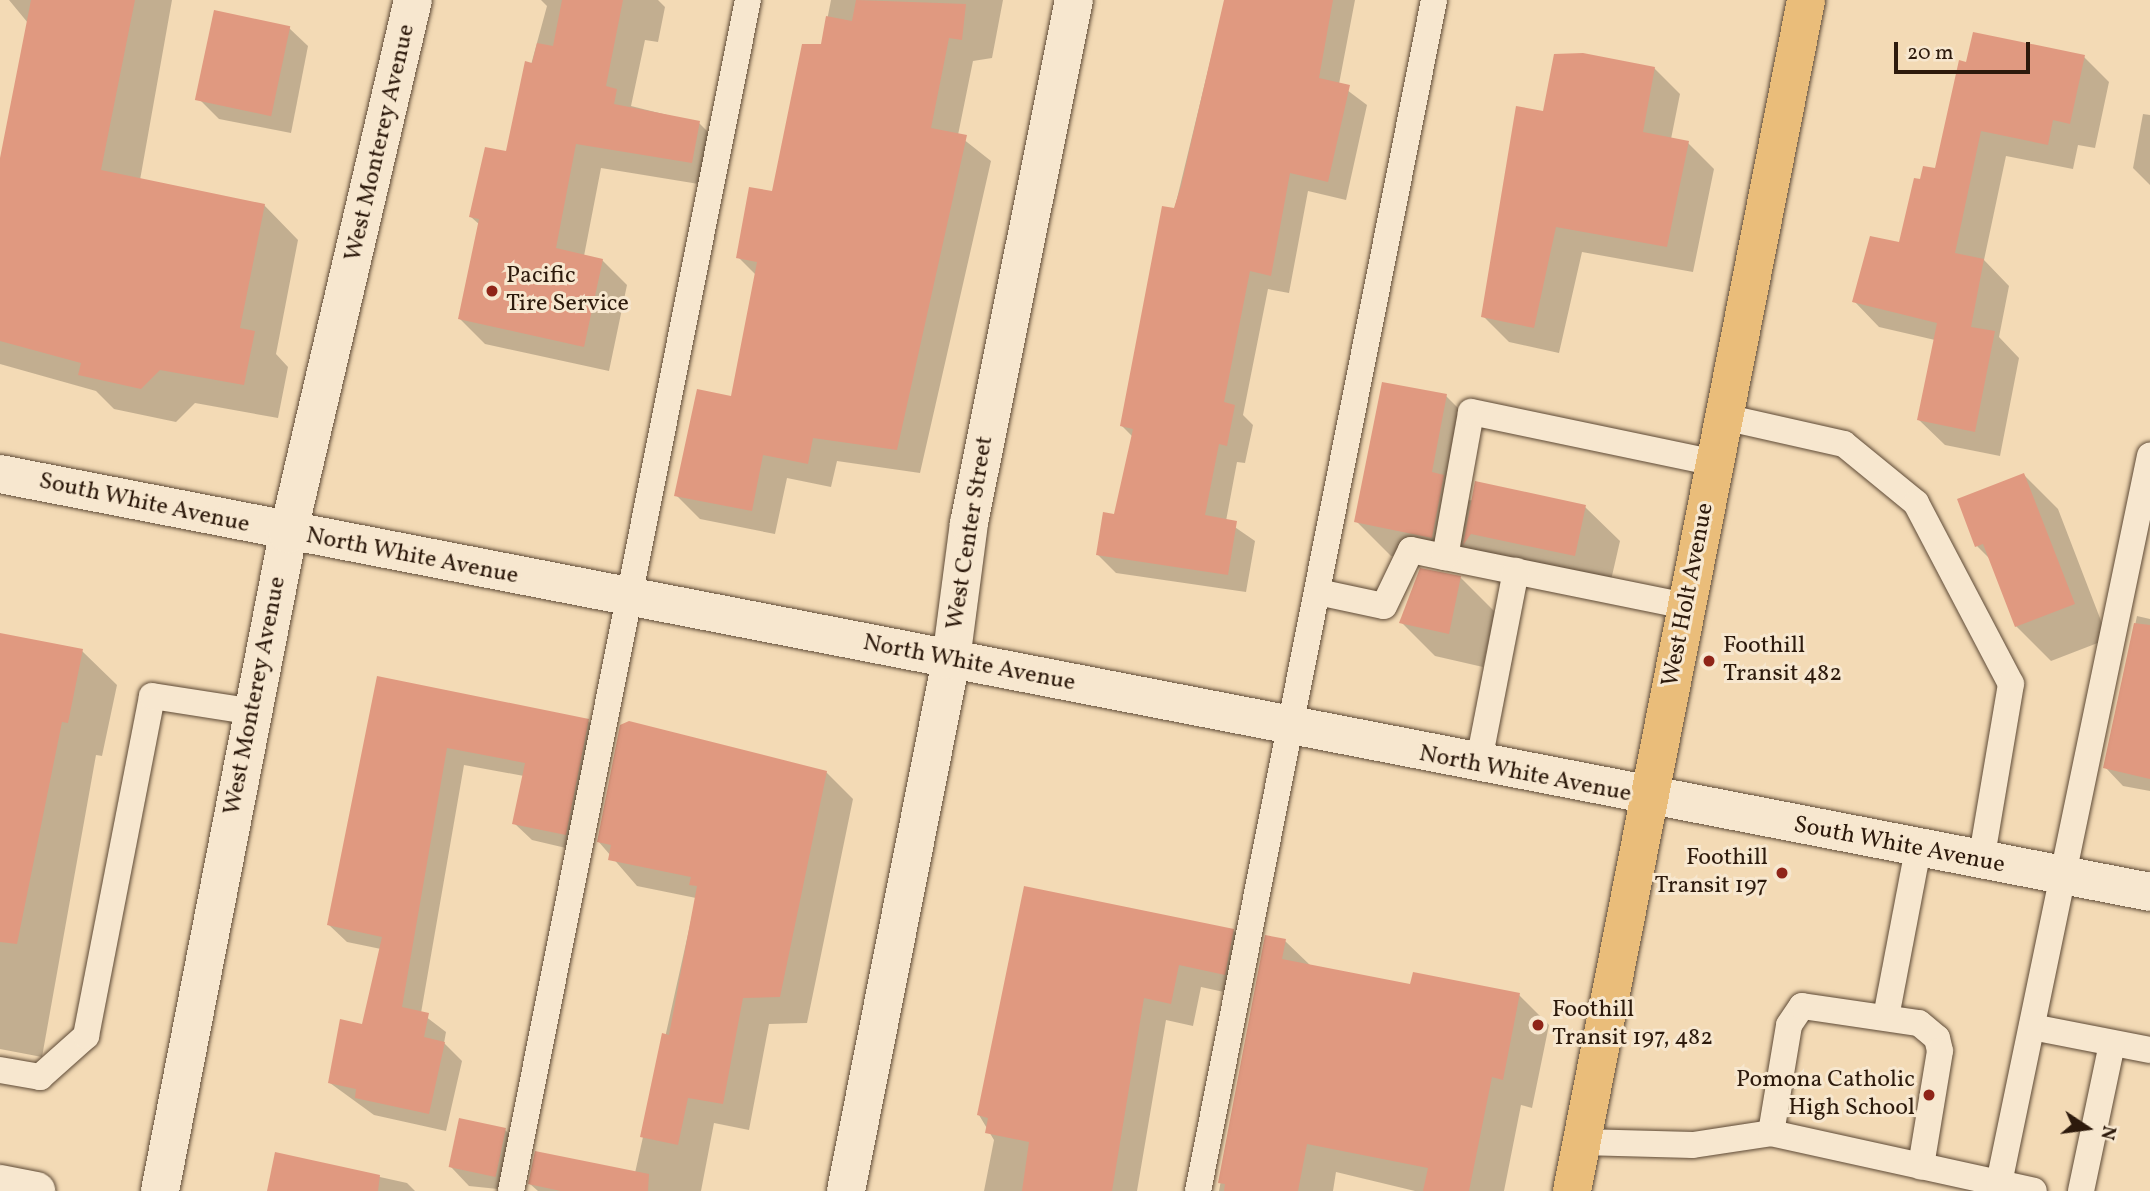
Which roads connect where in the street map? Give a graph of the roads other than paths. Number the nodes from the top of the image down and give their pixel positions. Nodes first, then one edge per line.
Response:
1 (413, 0) edge
2 (748, 0) edge
3 (1074, 0) edge
4 (1434, 0) edge
5 (1806, 0) edge
6 (1724, 417) junction
7 (2150, 456) edge
8 (1715, 463) junction
9 (0, 474) edge
10 (288, 534) junction
11 (1445, 557) junction
12 (1516, 571) junction
13 (1318, 592) junction
14 (630, 599) junction
15 (1686, 606) junction
16 (951, 660) junction
17 (254, 712) junction
18 (1291, 728) junction
19 (1478, 766) junction
20 (1649, 799) junction
21 (1918, 849) junction
22 (1981, 861) junction
23 (2062, 876) junction
24 (2150, 892) edge
25 (1886, 1017) junction
26 (2032, 1027) junction
27 (2112, 1044) junction
28 (2150, 1050) edge
29 (0, 1070) edge
30 (1771, 1133) junction
31 (1581, 1142) junction
32 (1922, 1166) junction
33 (1999, 1183) junction
34 (0, 1184) edge
35 (36, 1191) edge
36 (160, 1191) edge
37 (511, 1191) edge
38 (846, 1191) edge
39 (1198, 1191) edge
40 (1572, 1191) edge
41 (2034, 1191) edge
42 (2081, 1191) edge

1 - 10 street, West Monterey Avenue
2 - 14 lane
3 - 16 street, West Center Street
4 - 13 lane
5 - 6 main road, West Holt Avenue
6 - 8 main road, West Holt Avenue
6 - 22 lane
7 - 23 lane
8 - 11 lane
8 - 15 main road, West Holt Avenue
9 - 10 street, South White Avenue
10 - 14 street, North White Avenue
10 - 17 street, West Monterey Avenue
11 - 12 lane
11 - 13 lane
12 - 15 lane
12 - 19 lane
13 - 18 lane
14 - 16 street, North White Avenue
14 - 37 lane
15 - 20 main road, West Holt Avenue
16 - 18 street, North White Avenue
16 - 38 street, West Center Street
17 - 29 lane
17 - 36 street, West Monterey Avenue
18 - 19 street, North White Avenue
18 - 39 lane
19 - 20 street, North White Avenue
20 - 21 street, South White Avenue
20 - 31 main road, West Holt Avenue
21 - 22 street, South White Avenue
21 - 25 lane
22 - 23 street, South White Avenue
23 - 24 street, South White Avenue
23 - 26 lane
25 - 30 lane
25 - 32 lane
26 - 27 lane
26 - 33 lane
27 - 28 lane
27 - 42 lane
30 - 31 lane
30 - 32 lane
31 - 40 main road, West Holt Avenue
32 - 33 lane
33 - 41 lane
34 - 35 street

